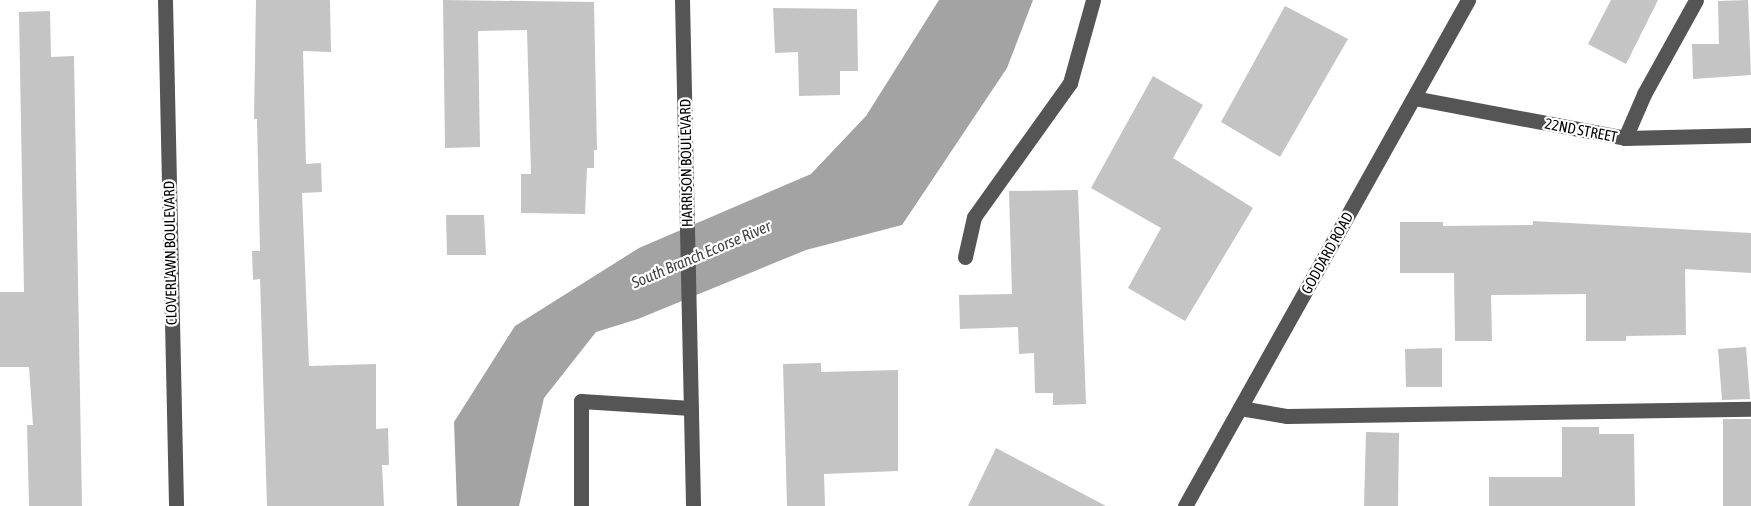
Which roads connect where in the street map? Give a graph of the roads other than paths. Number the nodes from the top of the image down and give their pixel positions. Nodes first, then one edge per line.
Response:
1 (165, 0) edge
2 (682, 0) edge
3 (1093, 0) edge
4 (1468, 0) edge
5 (1696, 0) edge
6 (1414, 98) junction
7 (1751, 135) edge
8 (1625, 138) junction
9 (965, 257) dead end
10 (691, 408) junction
11 (1240, 408) junction
12 (1751, 409) edge
13 (176, 506) edge
14 (581, 506) edge
15 (693, 506) edge
16 (1185, 506) edge

1 - 13 street, CLOVERLAWN BOULEVARD
2 - 10 street, HARRISON BOULEVARD
3 - 9 street
4 - 6 street, GODDARD ROAD
5 - 8 street
6 - 8 street, 22ND STREET
6 - 11 street, GODDARD ROAD
7 - 8 street, 22ND STREET
10 - 14 street
10 - 15 street, HARRISON BOULEVARD
11 - 12 street
11 - 16 street, GODDARD ROAD

